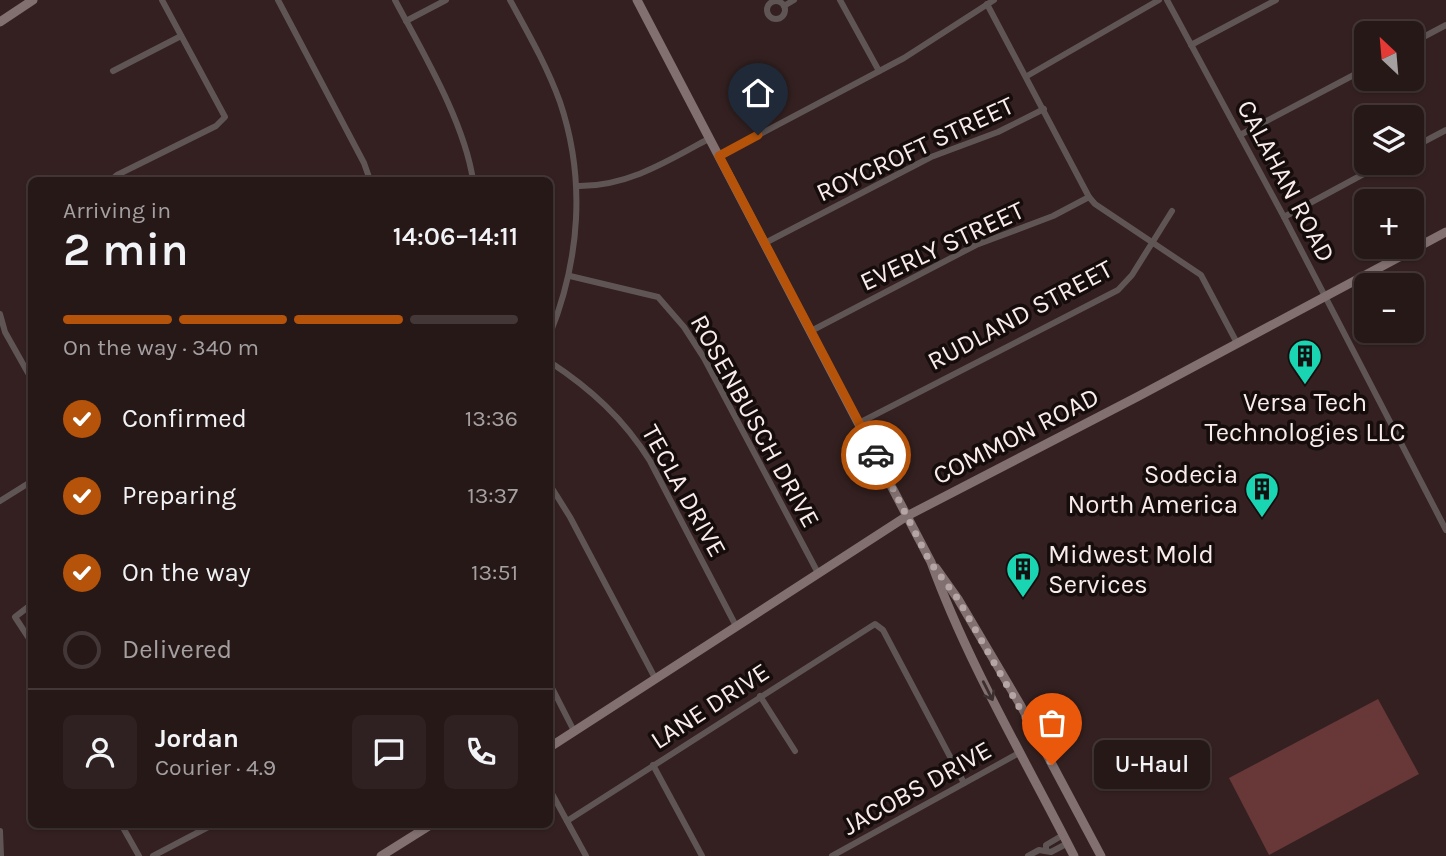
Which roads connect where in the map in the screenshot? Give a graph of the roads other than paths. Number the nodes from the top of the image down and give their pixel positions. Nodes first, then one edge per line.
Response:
1 (33, 0) edge
2 (162, 0) edge
3 (278, 0) edge
4 (395, 0) edge
5 (446, 0) edge
6 (510, 0) edge
7 (637, 0) edge
8 (794, 0) edge
9 (840, 0) edge
10 (1159, 0) edge
11 (1167, 0) edge
12 (1276, 0) edge
13 (990, 2) edge
14 (784, 6) dead end
15 (406, 21) junction
16 (0, 22) edge
17 (1446, 25) edge
18 (181, 36) junction
19 (1424, 37) edge
20 (1191, 45) junction
21 (113, 71) dead end
22 (879, 71) junction
23 (1354, 75) edge
24 (1027, 76) junction
25 (1044, 109) junction
26 (1446, 130) edge
27 (1240, 135) junction
28 (710, 138) junction
29 (1424, 142) edge
30 (719, 156) junction
31 (1362, 175) edge
32 (115, 177) edge
33 (368, 177) edge
34 (472, 177) edge
35 (577, 186) junction
36 (1089, 197) junction
37 (1172, 211) dead end
38 (1284, 217) junction
39 (1446, 232) edge
40 (1153, 242) junction
41 (765, 243) junction
42 (570, 276) junction
43 (1326, 297) junction
44 (0, 314) edge
45 (553, 325) edge
46 (811, 331) junction
47 (1237, 343) junction
48 (553, 364) edge
49 (28, 373) edge
50 (859, 423) junction
51 (28, 484) edge
52 (553, 490) edge
53 (0, 501) edge
54 (907, 516) junction
55 (1446, 530) edge
56 (930, 562) junction
57 (818, 573) junction
58 (28, 607) edge
59 (736, 625) junction
60 (28, 637) edge
61 (989, 652) junction
62 (973, 661) junction
63 (655, 678) junction
64 (553, 690) edge
65 (760, 696) junction
66 (574, 731) junction
67 (553, 745) edge
68 (795, 751) dead end
69 (1020, 753) junction
70 (653, 765) junction
71 (964, 783) junction
72 (553, 795) edge
73 (567, 821) junction
74 (123, 828) edge
75 (206, 828) edge
76 (426, 828) edge
77 (0, 831) edge
78 (1066, 839) junction
79 (1047, 853) edge
80 (1, 856) edge
81 (139, 856) edge
82 (153, 856) edge
83 (382, 856) edge
84 (586, 856) edge
85 (702, 856) edge
86 (832, 856) edge
87 (1028, 856) edge
88 (1074, 856) edge
89 (1101, 856) edge

1 - 16 street
2 - 18 street
3 - 33 street
4 - 15 street
5 - 15 street
6 - 35 street
7 - 28 street
8 - 14 street
9 - 22 street
10 - 24 street
11 - 20 street, CALAHAN ROAD
12 - 20 street
13 - 22 street
13 - 24 street
15 - 34 street
17 - 19 street
18 - 21 street
18 - 32 street
20 - 27 street, CALAHAN ROAD
22 - 30 street
23 - 27 street
24 - 25 street
25 - 36 street
25 - 41 street, ROYCROFT STREET
26 - 29 street
27 - 38 street, CALAHAN ROAD
28 - 30 street
28 - 35 street
30 - 41 street
31 - 38 street
35 - 42 street
36 - 40 street
36 - 46 street, EVERLY STREET
37 - 40 street, RUDLAND STREET
38 - 43 street, CALAHAN ROAD
39 - 43 street, COMMON ROAD
40 - 47 street
40 - 50 street, RUDLAND STREET
41 - 46 street
42 - 45 street
42 - 57 street, ROSENBUSCH DRIVE
43 - 47 street, COMMON ROAD
43 - 55 street, CALAHAN ROAD
44 - 49 street
46 - 50 street
47 - 54 street, COMMON ROAD
48 - 59 street, TECLA DRIVE
50 - 54 street
51 - 53 street
52 - 63 street
54 - 56 street
54 - 57 street, COMMON ROAD
56 - 61 street
56 - 62 street
57 - 59 street, COMMON ROAD
58 - 60 street
59 - 63 street, COMMON ROAD
61 - 62 street
61 - 89 street
62 -> 69 street
63 - 66 street, COMMON ROAD
64 - 66 street
65 - 68 street
65 - 70 street, LANE DRIVE
65 - 71 street, LANE DRIVE
66 - 67 street, COMMON ROAD
69 - 71 street, JACOBS DRIVE
69 - 78 street
70 - 73 street, LANE DRIVE
70 - 85 street
71 - 86 street, JACOBS DRIVE
72 - 73 street
73 - 84 street
74 - 81 street
75 - 82 street
76 - 83 street
77 - 80 street
78 - 79 street
78 - 88 street
79 - 87 street

